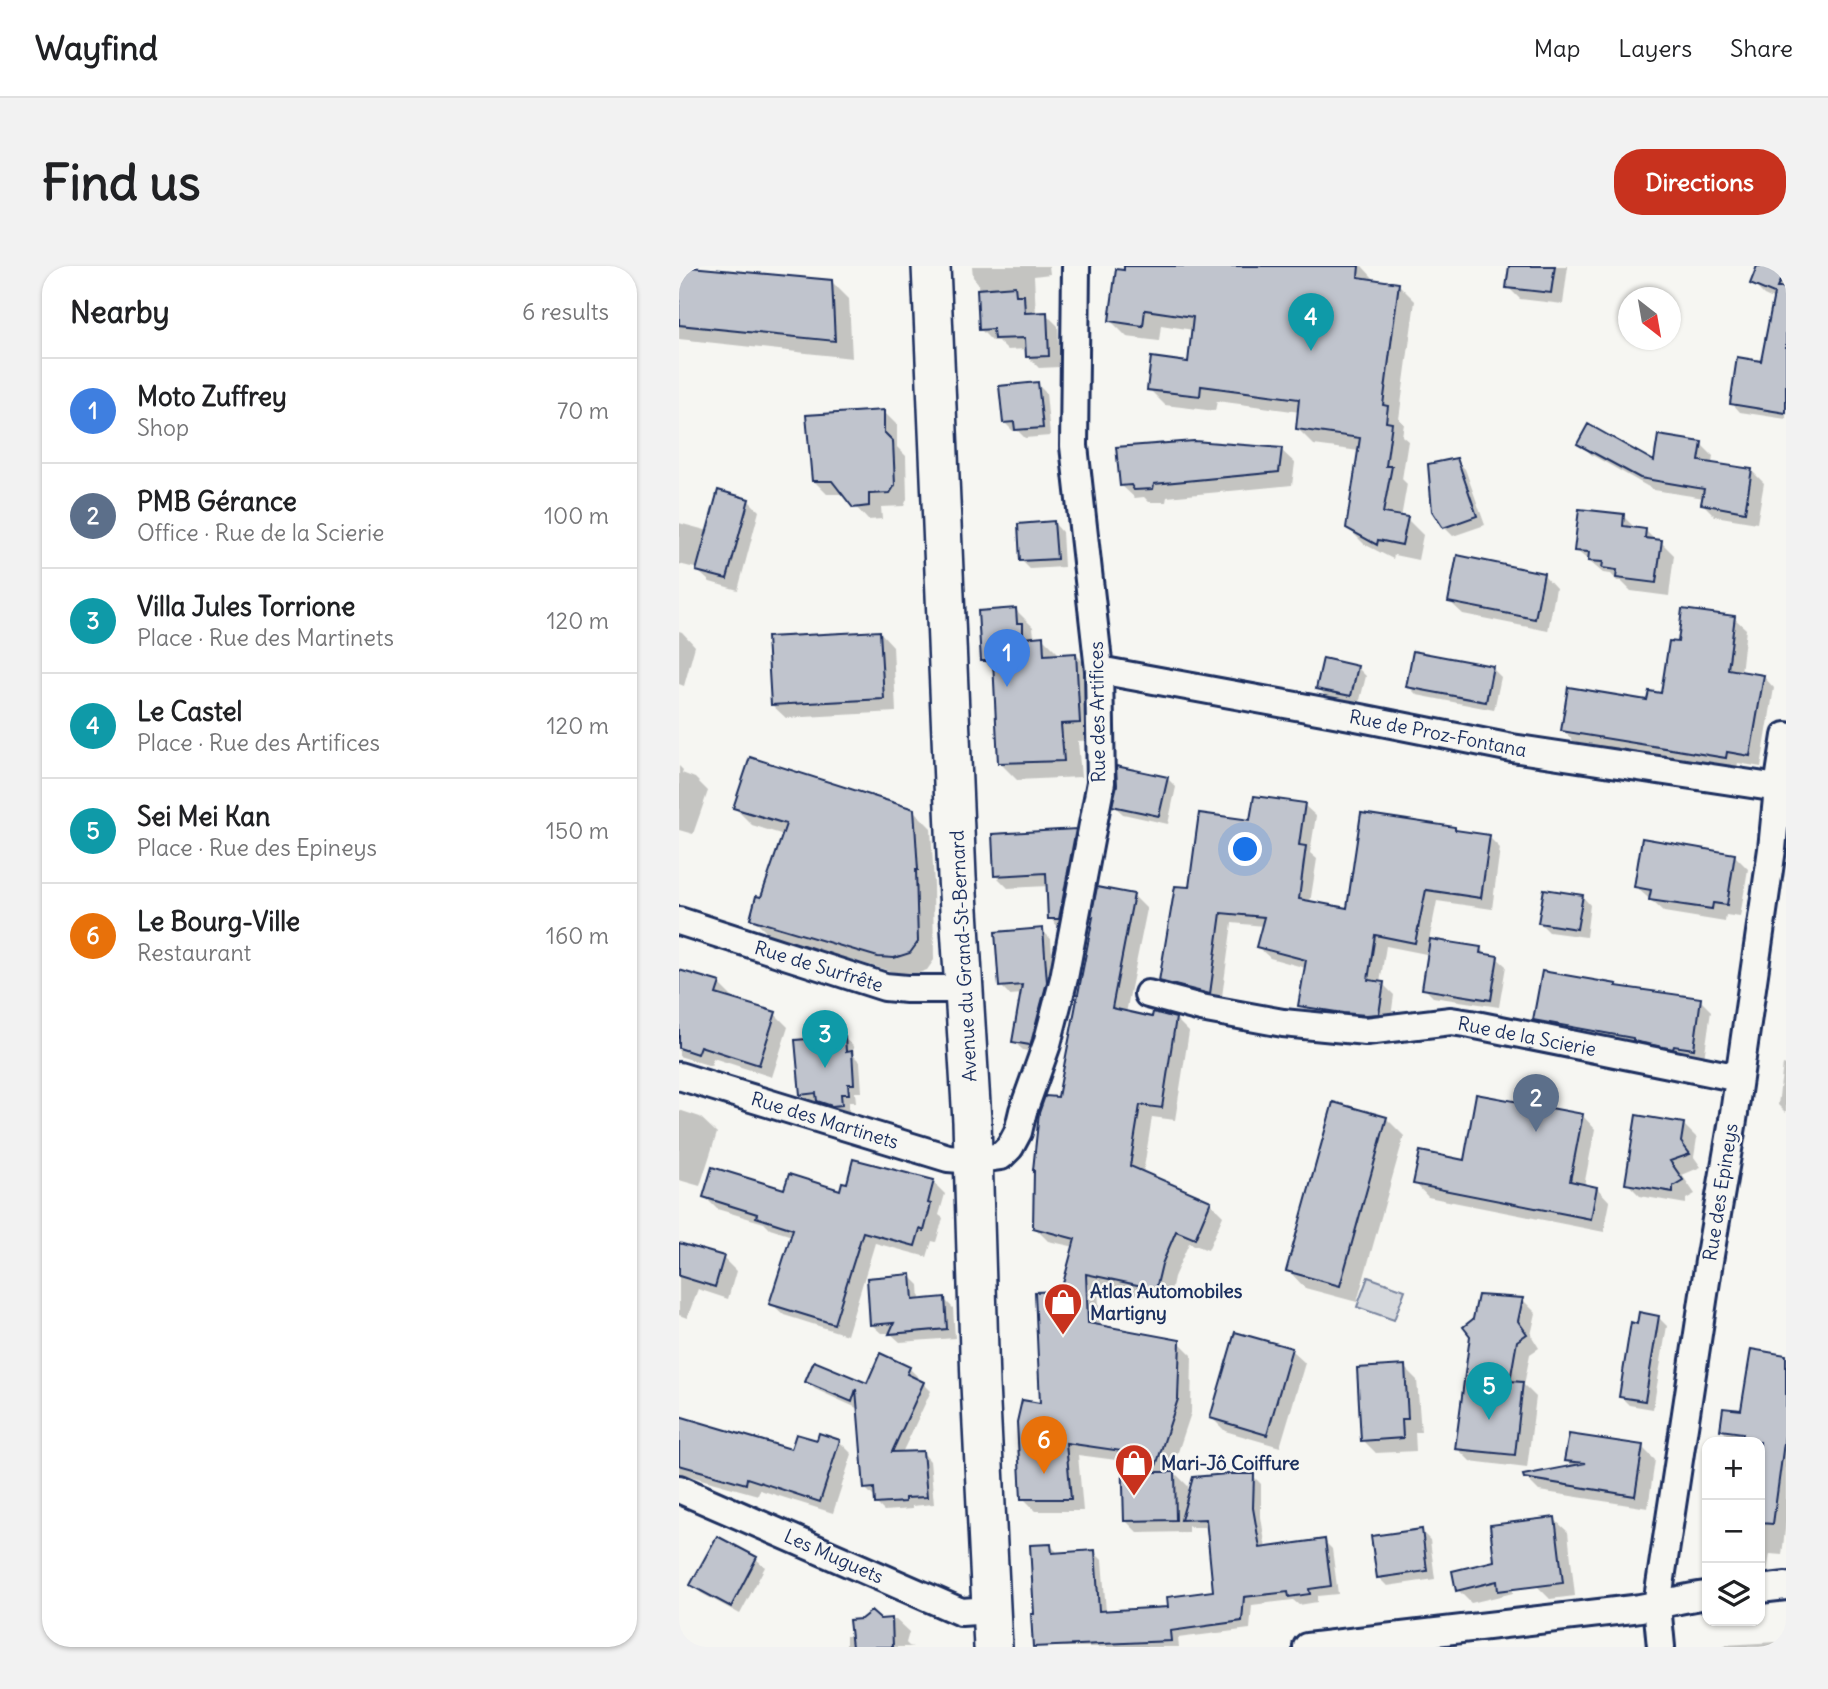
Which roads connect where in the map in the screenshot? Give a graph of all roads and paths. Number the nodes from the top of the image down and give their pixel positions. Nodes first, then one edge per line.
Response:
1 (931, 266) edge
2 (1076, 266) edge
3 (1099, 670) junction
4 (1786, 736) edge
5 (1778, 788) junction
6 (1779, 850) edge
7 (679, 921) edge
8 (963, 989) junction
9 (1148, 994) dead end
10 (679, 1076) edge
11 (1739, 1078) junction
12 (973, 1160) junction
13 (679, 1489) edge
14 (1786, 1586) edge
15 (1765, 1588) edge
16 (1702, 1596) edge
17 (1657, 1605) junction
18 (992, 1610) junction
19 (993, 1647) edge
20 (1307, 1647) edge
21 (1661, 1647) edge

1 - 8 street, Avenue du Grand-St-Bernard
2 - 3 street, Rue des Artifices
3 - 5 street, Rue de Proz-Fontana
3 - 12 street, Rue des Artifices
4 - 5 street, Rue des Epineys
5 - 6 street, Rue des Epineys
6 - 11 street, Rue des Epineys
7 - 8 street, Rue de Surfrête
8 - 12 street, Avenue du Grand-St-Bernard
9 - 11 street, Rue de la Scierie
10 - 12 street, Rue des Martinets
11 - 17 street, Rue des Epineys
12 - 18 street, Avenue du Grand-St-Bernard
13 - 18 street, Les Muguets
14 - 15 street
16 - 17 street
17 - 20 street
17 - 21 street, Rue des Epineys
18 - 19 street, Avenue du Grand-St-Bernard

